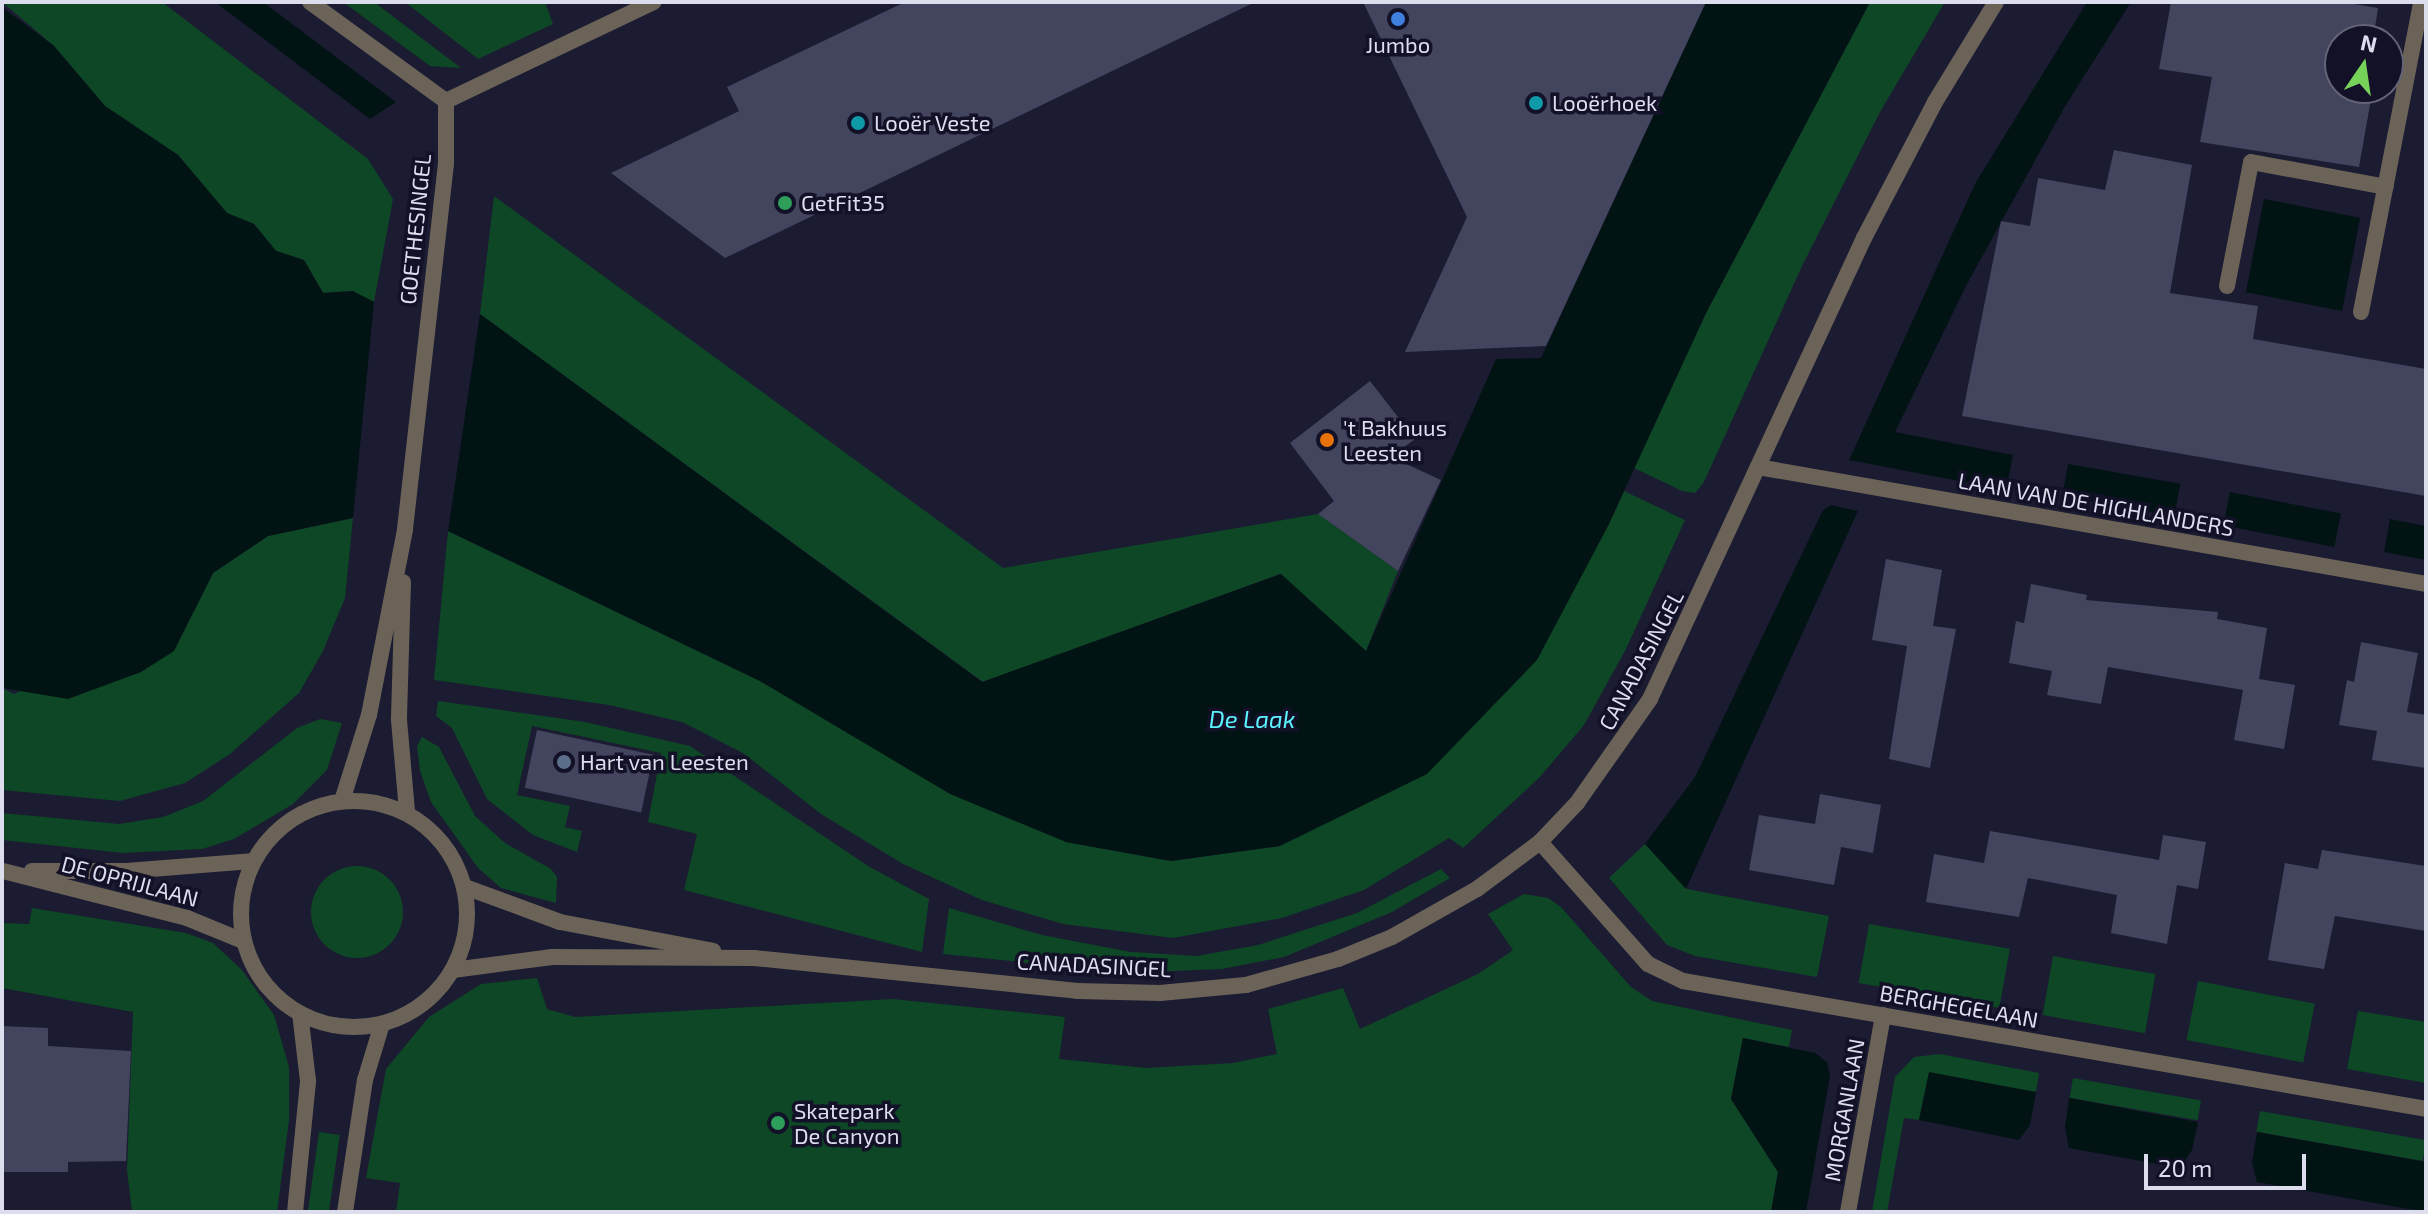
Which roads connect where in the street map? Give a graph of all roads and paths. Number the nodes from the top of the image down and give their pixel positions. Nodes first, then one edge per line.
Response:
1 (310, 2) edge
2 (654, 2) edge
3 (1996, 2) edge
4 (2421, 2) edge
5 (446, 101) junction
6 (2386, 187) junction
7 (2227, 286) dead end
8 (2361, 312) dead end
9 (1758, 467) junction
10 (405, 529) junction
11 (2426, 584) edge
12 (342, 801) junction
13 (407, 812) junction
14 (1540, 842) junction
15 (252, 861) junction
16 (2, 870) edge
17 (465, 887) junction
18 (243, 941) junction
19 (754, 958) junction
20 (453, 970) junction
21 (300, 1013) junction
22 (1883, 1015) junction
23 (382, 1024) junction
24 (2426, 1109) edge
25 (295, 1212) edge
26 (345, 1212) edge
27 (1848, 1212) edge

1 - 5 street
2 - 5 street
3 - 9 street, CANADASINGEL
4 - 6 street
5 - 10 street, GOETHESINGEL
6 - 7 street
6 - 8 street
9 - 11 street, LAAN VAN DE HIGHLANDERS
9 - 14 street, CANADASINGEL
10 - 12 street, GOETHESINGEL
10 - 13 street, GOETHESINGEL
12 - 13 street
12 - 15 street
13 - 17 street
14 - 19 street, CANADASINGEL
14 - 22 street, BERGHEGELAAN
15 - 16 street, DE OPRIJLAAN
15 - 18 street
16 - 18 street, DE OPRIJLAAN
17 - 19 street, CANADASINGEL
17 - 20 street
18 - 21 street
19 - 20 street, CANADASINGEL
20 - 23 street
21 - 23 street
21 - 25 street
22 - 24 street, BERGHEGELAAN
22 - 27 street, MORGANLAAN
23 - 26 street

